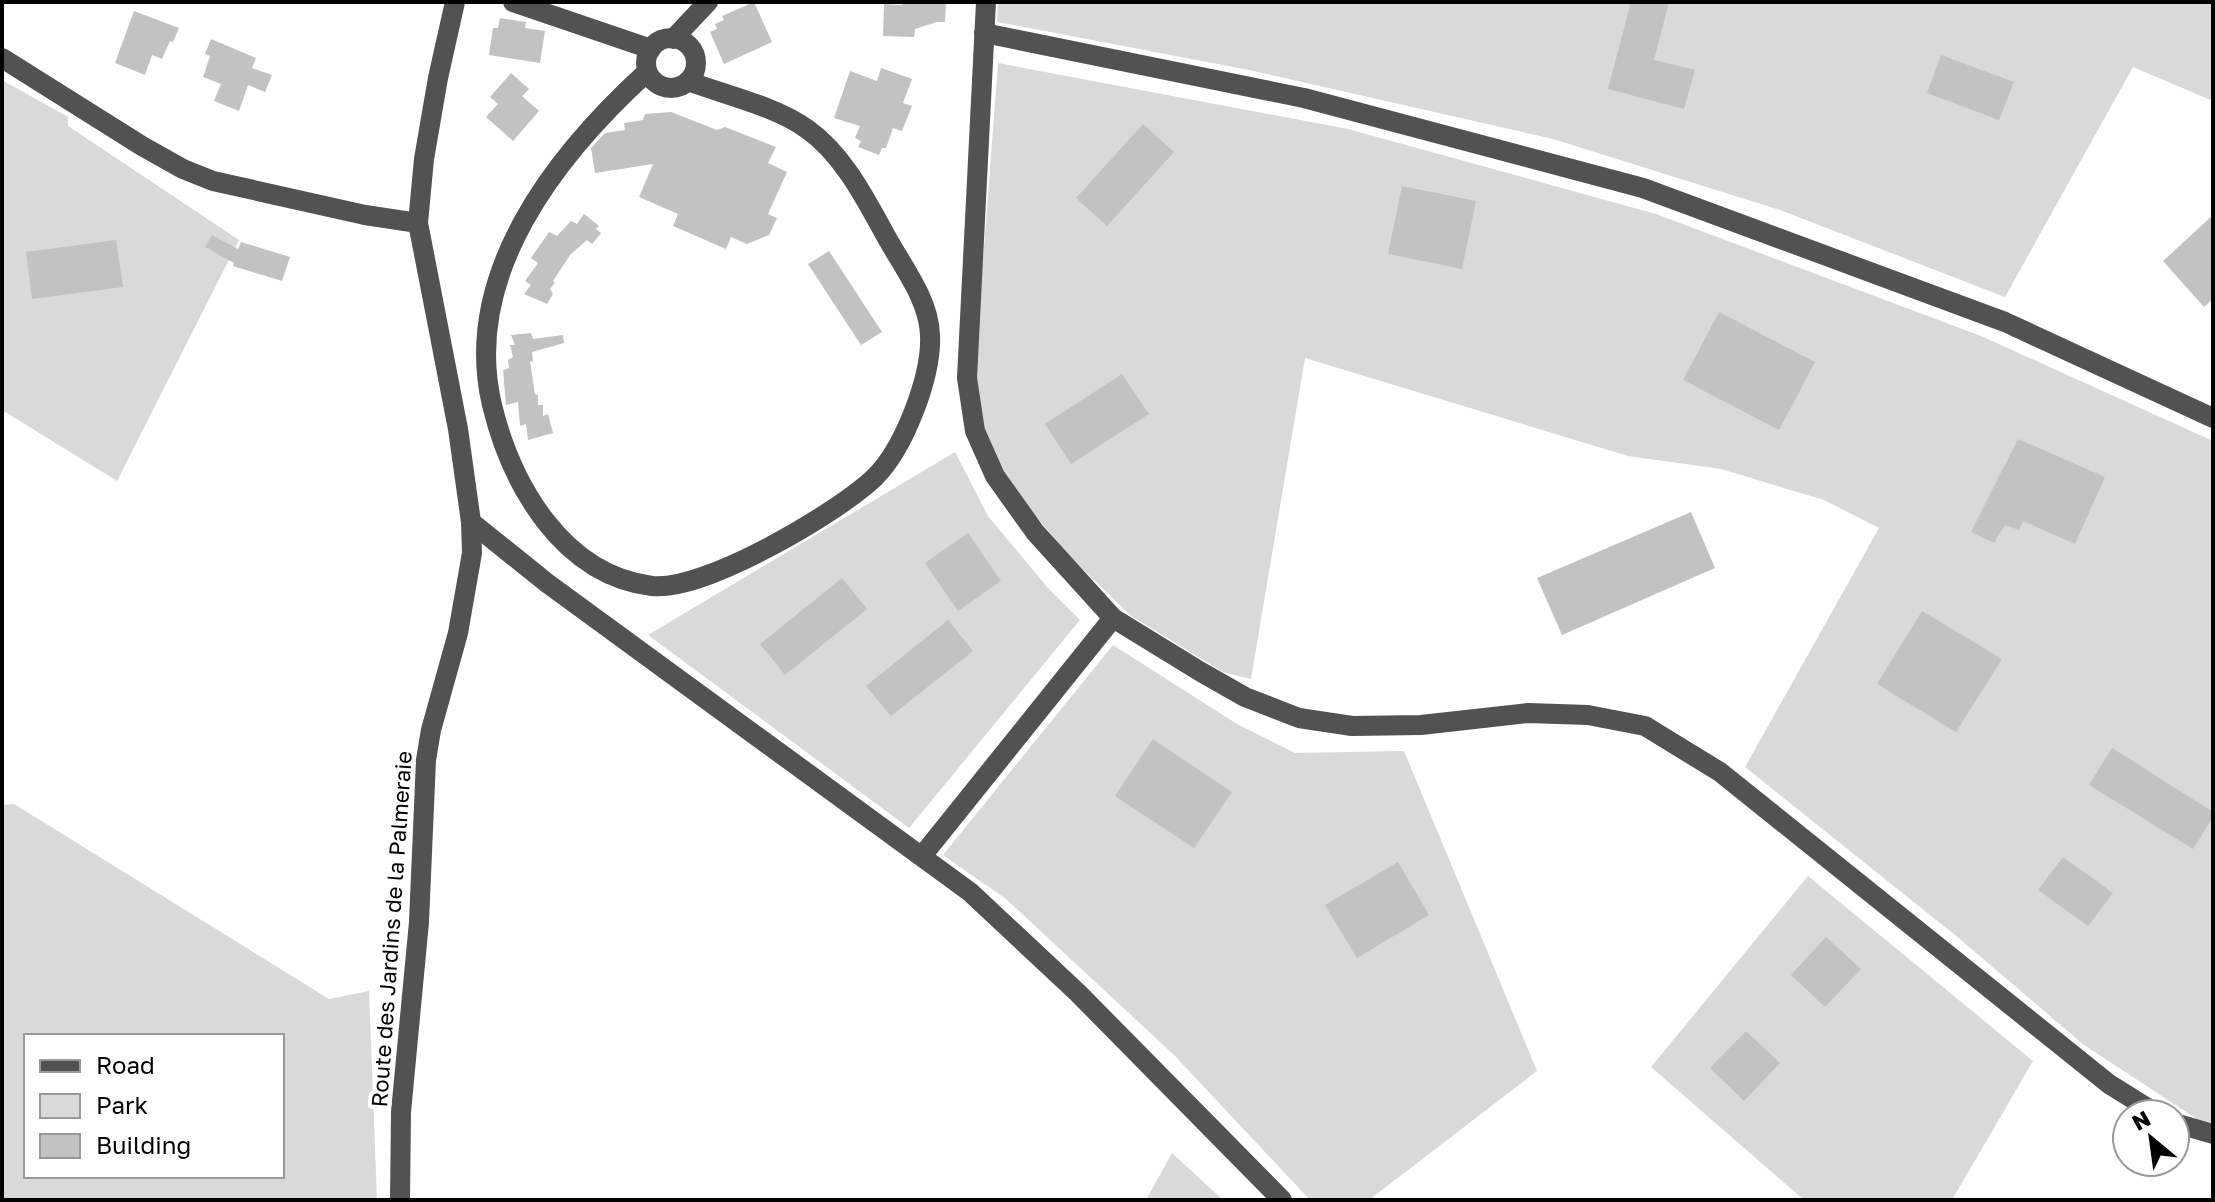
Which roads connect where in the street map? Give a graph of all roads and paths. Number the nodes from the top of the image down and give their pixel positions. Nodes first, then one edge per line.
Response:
1 (708, 2) edge
2 (986, 2) edge
3 (460, 3) edge
4 (516, 3) edge
5 (984, 33) junction
6 (673, 39) junction
7 (651, 49) junction
8 (2, 58) edge
9 (647, 72) junction
10 (688, 81) junction
11 (418, 223) junction
12 (2213, 418) edge
13 (471, 522) junction
14 (1113, 618) junction
15 (922, 856) junction
16 (2131, 1098) edge
17 (2191, 1128) edge
18 (2213, 1134) edge
19 (400, 1200) edge
20 (1282, 1200) edge

1 - 6 street
2 - 5 street
3 - 11 street, Route des Jardins de la Palmeraie
4 - 7 street
5 - 12 street
5 - 14 street
6 - 7 street
6 - 10 street
7 - 9 street
8 - 11 street
9 - 10 street
9 - 10 street
11 - 13 street, Route des Jardins de la Palmeraie
13 - 15 street
13 - 19 street, Route des Jardins de la Palmeraie
14 - 15 street
14 - 16 street
15 - 20 street
17 - 18 street

